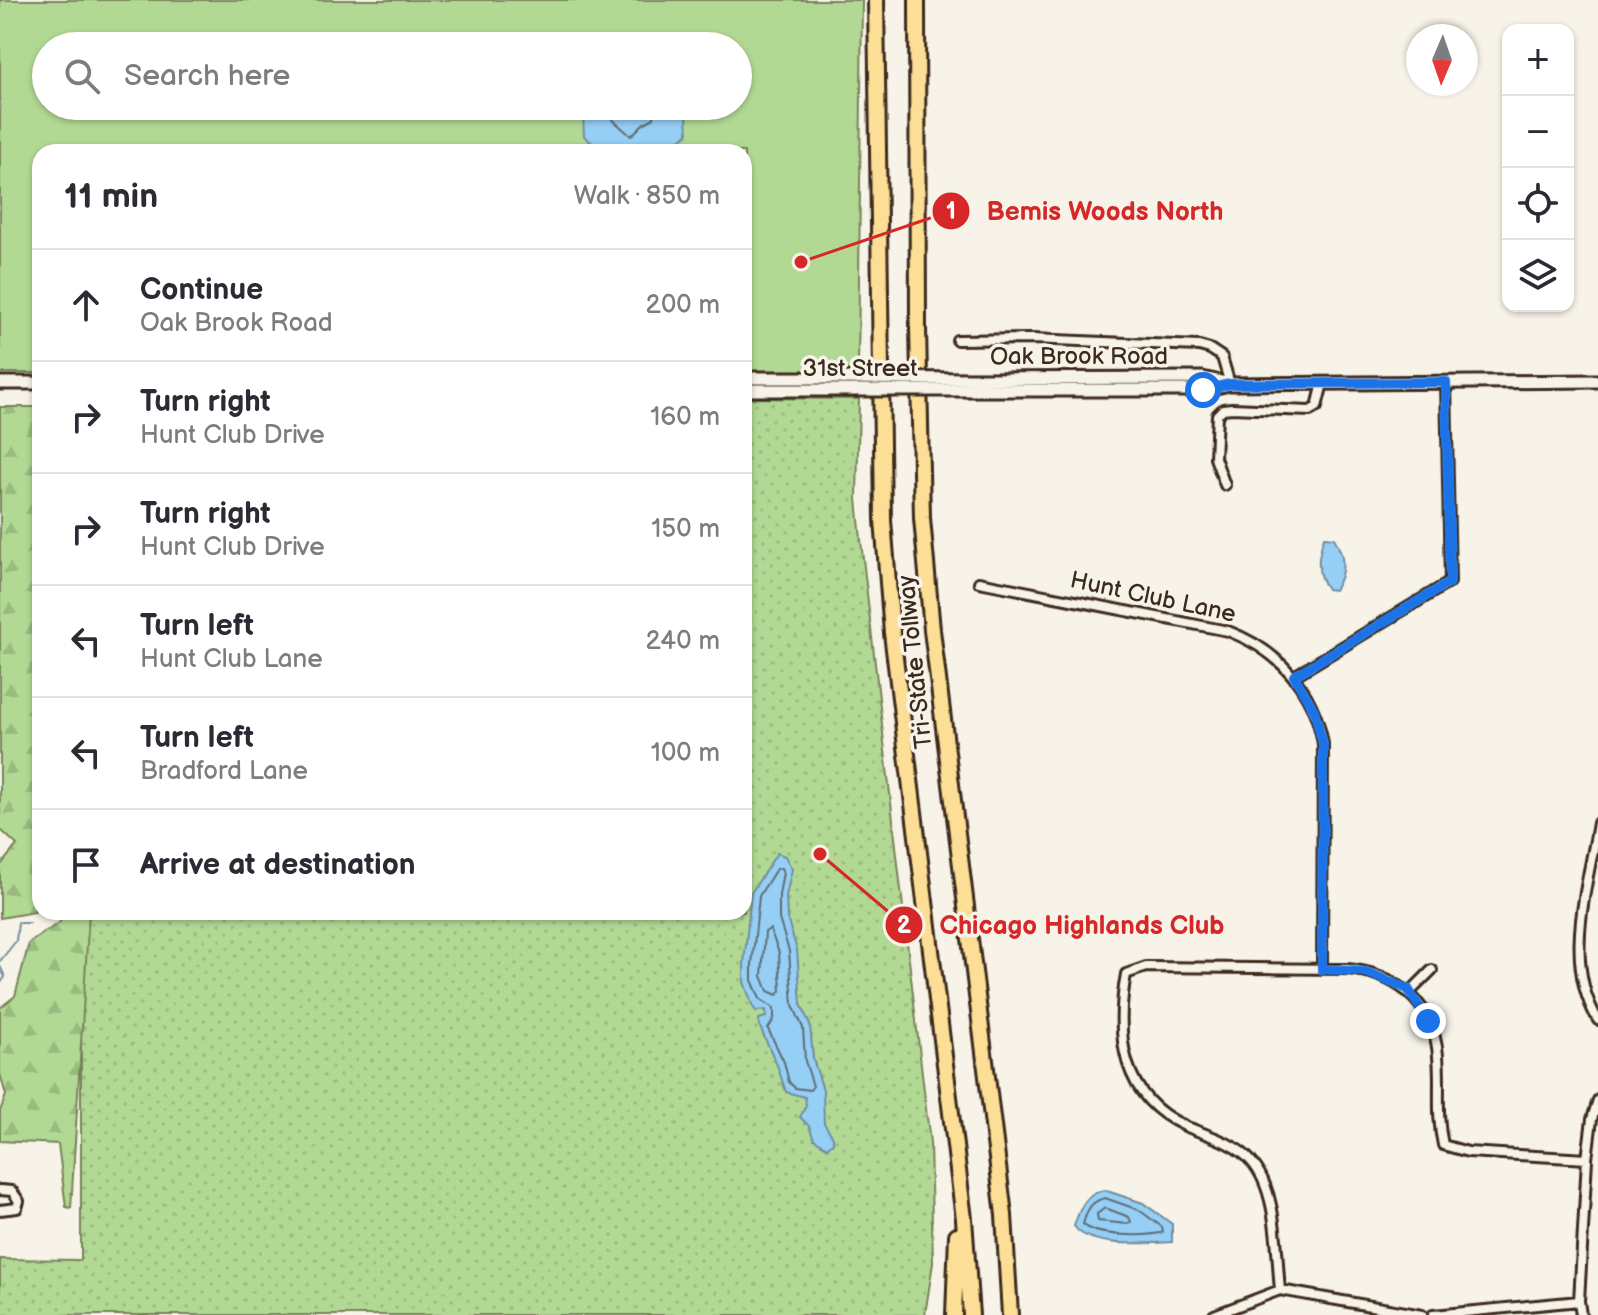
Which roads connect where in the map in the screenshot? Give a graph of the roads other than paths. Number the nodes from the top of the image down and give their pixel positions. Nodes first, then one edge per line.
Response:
1 (876, 0) edge
2 (917, 0) edge
3 (957, 340) dead end
4 (752, 379) edge
5 (1598, 381) edge
6 (1446, 382) junction
7 (0, 383) edge
8 (32, 383) edge
9 (1323, 383) junction
10 (828, 384) junction
11 (976, 384) joint
12 (1230, 384) junction
13 (752, 389) edge
14 (1225, 485) dead end
15 (979, 582) dead end
16 (1294, 676) junction
17 (1598, 823) edge
18 (1322, 969) junction
19 (1432, 970) dead end
20 (1410, 992) junction
21 (1598, 1020) edge
22 (1598, 1100) edge
23 (954, 1135) junction
24 (1587, 1159) junction
25 (0, 1190) edge
26 (0, 1210) edge
27 (1280, 1290) junction
28 (1579, 1301) junction
29 (954, 1315) edge
30 (971, 1315) edge
31 (1010, 1315) edge
32 (1214, 1315) edge
33 (1422, 1315) edge
34 (1433, 1315) edge
35 (1581, 1315) edge

1 - 23 highway, Tri-State Tollway
2 - 31 highway, Tri-State Tollway
3 - 12 street
4 - 10 main road, 31st Street
5 - 6 main road, Oak Brook Road
6 - 9 main road, Oak Brook Road
6 - 16 street
7 - 8 main road
9 - 12 main road, Oak Brook Road
9 - 14 street
10 - 11 main road, 31st Street, bridge
10 - 13 main road, 31st Street
11 - 12 main road, Oak Brook Road
15 - 16 street, Hunt Club Lane
16 - 18 street, Hunt Club Lane
17 - 21 street
18 - 20 street
18 - 27 street
19 - 20 street
20 - 24 street
22 - 24 street
23 - 29 highway
23 - 30 highway, Tri-State Tollway
24 - 28 street
25 - 26 street
27 - 32 street
27 - 33 street
28 - 34 street
28 - 35 street

